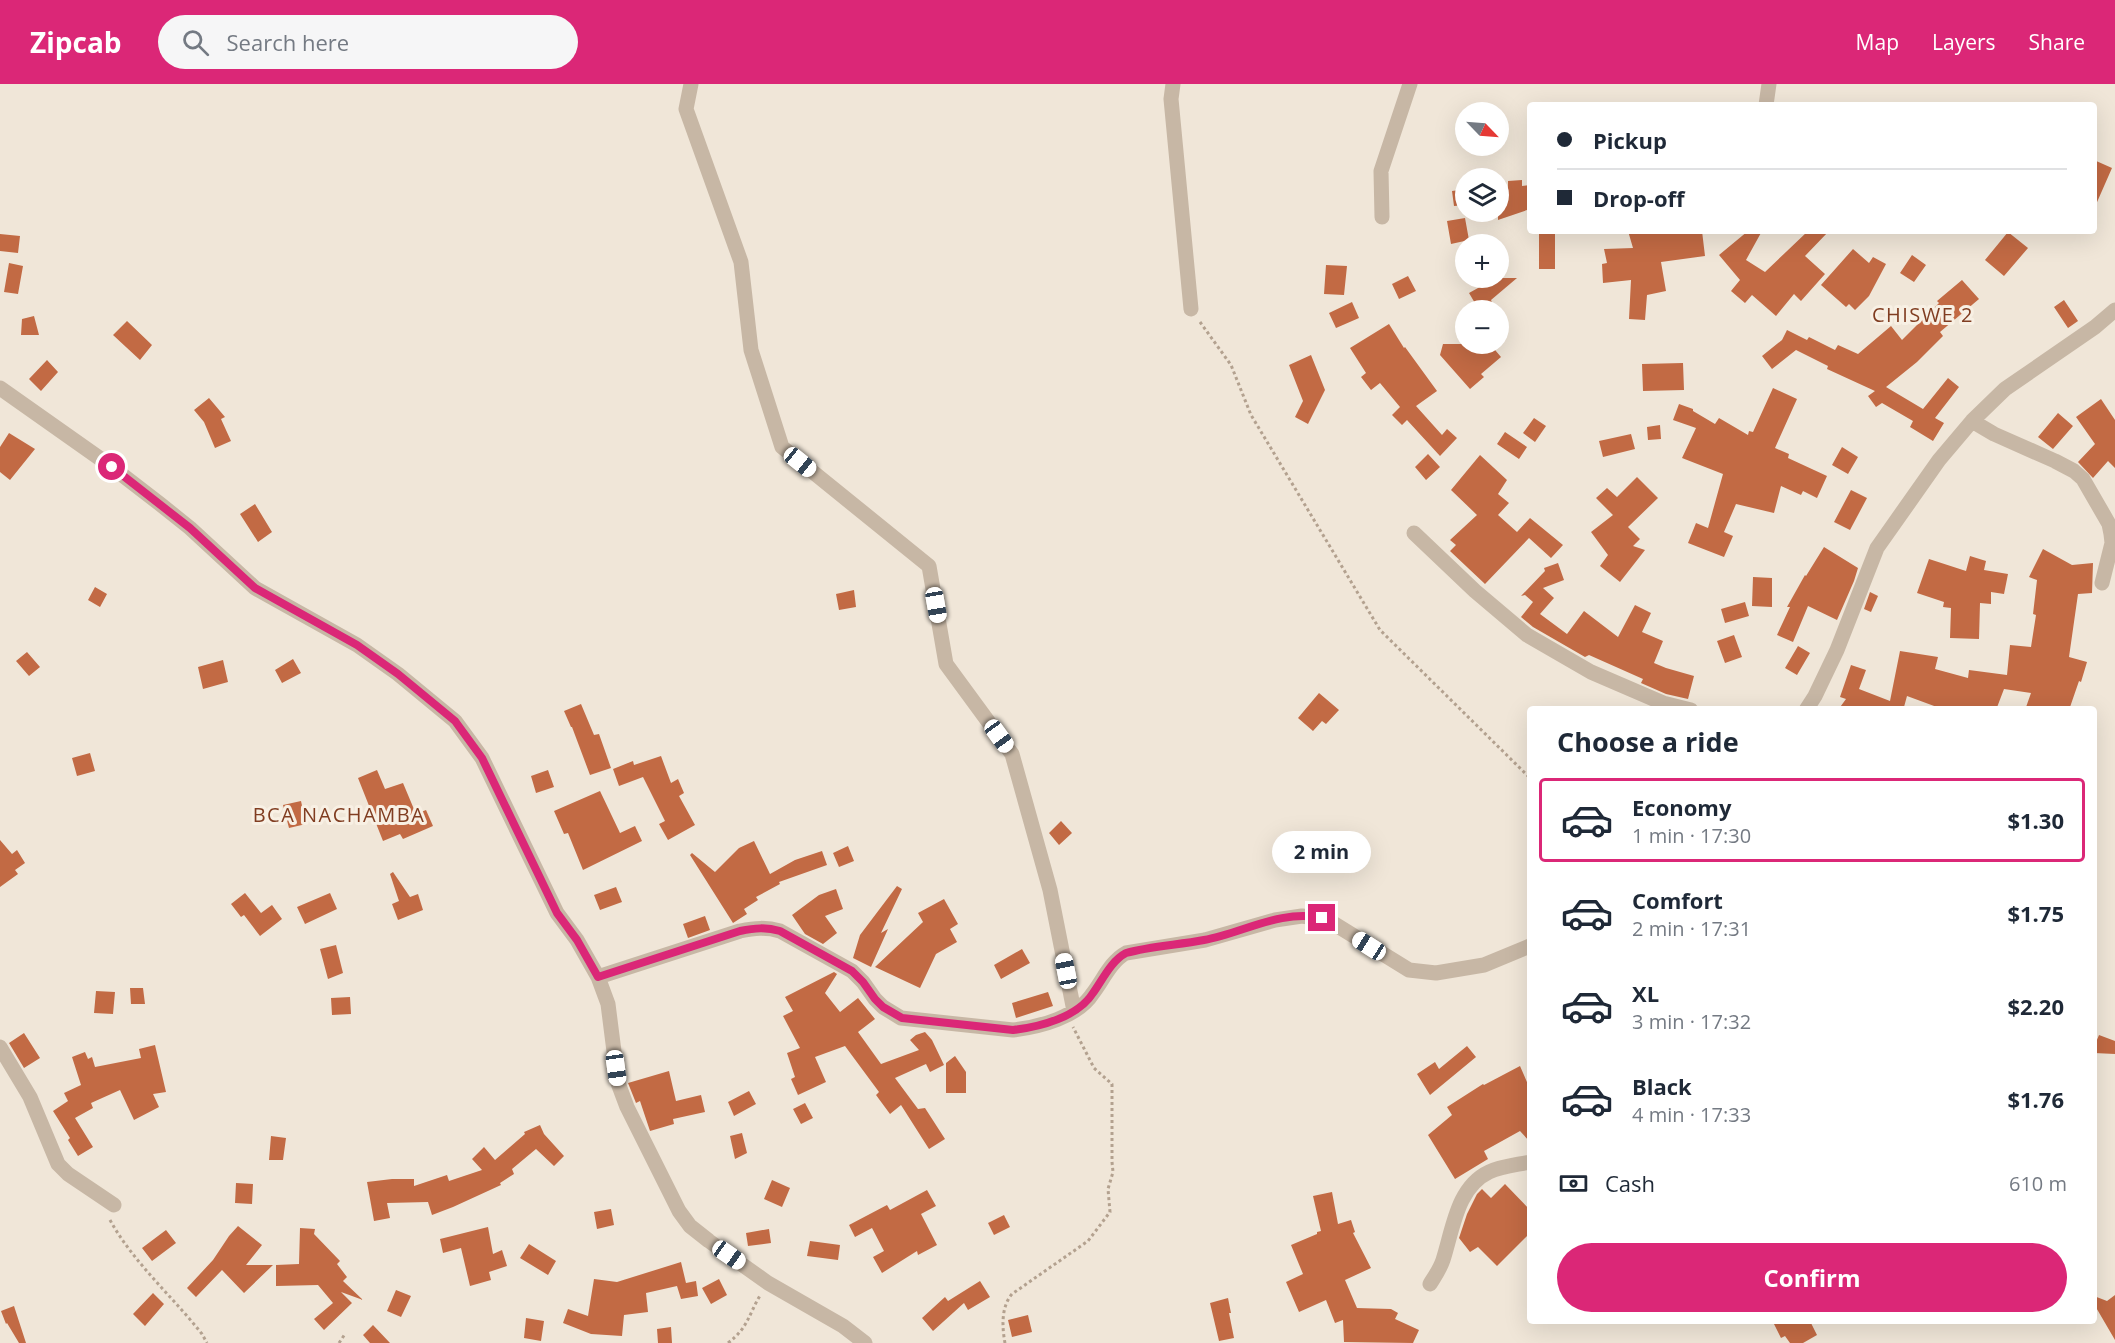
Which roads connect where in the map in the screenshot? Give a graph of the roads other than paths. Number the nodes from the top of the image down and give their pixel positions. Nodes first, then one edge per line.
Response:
1 (691, 84) edge
2 (1173, 84) edge
3 (1410, 84) edge
4 (1769, 84) edge
5 (1766, 102) edge
6 (1382, 217) dead end
7 (1191, 309) road end
8 (2115, 310) edge
9 (0, 388) edge
10 (1972, 421) junction
11 (1414, 533) dead end
12 (2102, 583) dead end
13 (1675, 706) edge
14 (1809, 706) edge
15 (1527, 947) edge
16 (598, 977) junction
17 (1074, 1011) junction
18 (0, 1047) edge
19 (1527, 1163) edge
20 (114, 1205) dead end
21 (1430, 1284) dead end
22 (865, 1343) edge

1 - 17 street
2 - 7 street
3 - 6 street
4 - 5 street
8 - 10 street
9 - 16 street
10 - 12 street
10 - 14 street
11 - 13 street
15 - 17 street
16 - 17 street
16 - 22 street
18 - 20 street
19 - 21 street

